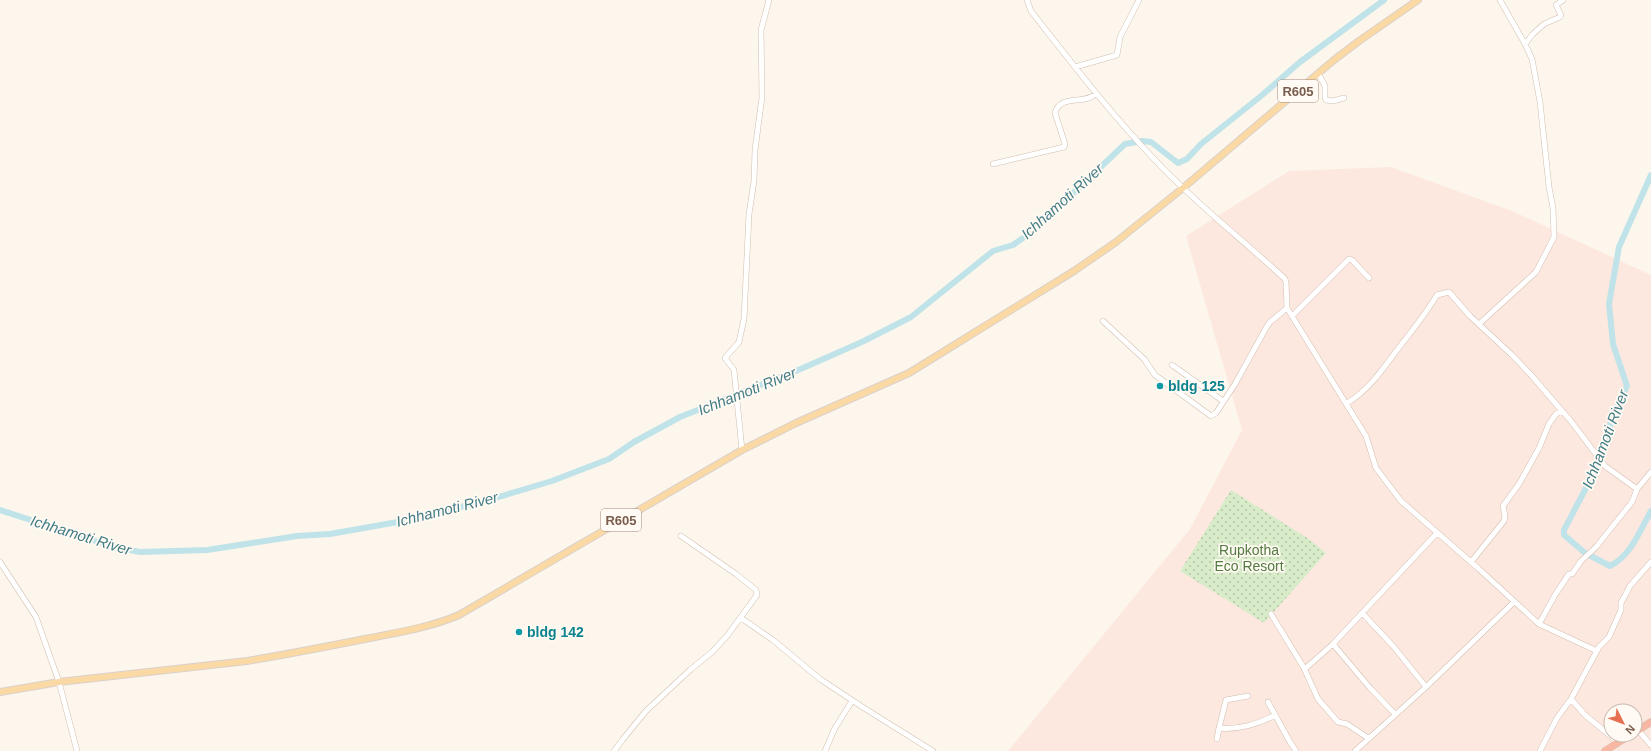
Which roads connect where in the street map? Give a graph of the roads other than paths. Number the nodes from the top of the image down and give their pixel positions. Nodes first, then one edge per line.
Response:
1 (769, 0) edge
2 (1027, 0) edge
3 (1139, 0) edge
4 (1418, 0) edge
5 (1500, 0) edge
6 (1563, 0) edge
7 (1526, 44) junction
8 (1076, 66) junction
9 (1318, 73) junction
10 (1096, 94) junction
11 (1344, 98) dead end
12 (993, 164) dead end
13 (1183, 188) junction
14 (1369, 278) dead end
15 (1287, 308) junction
16 (1292, 316) junction
17 (1103, 321) dead end
18 (1479, 324) junction
19 (1172, 365) dead end
20 (1223, 401) junction
21 (1347, 403) junction
22 (1562, 411) junction
23 (742, 450) junction
24 (1651, 472) edge
25 (1637, 489) junction
26 (1437, 533) junction
27 (681, 536) dead end
28 (0, 562) edge
29 (1471, 562) junction
30 (1651, 562) edge
31 (1514, 602) junction
32 (1271, 614) dead end
33 (1363, 614) junction
34 (741, 618) junction
35 (1539, 624) junction
36 (1333, 644) junction
37 (1597, 650) junction
38 (1304, 668) junction
39 (59, 682) junction
40 (1426, 687) junction
41 (0, 692) edge
42 (1248, 696) dead end
43 (1571, 699) junction
44 (852, 700) junction
45 (1268, 702) dead end
46 (1395, 714) junction
47 (1275, 715) junction
48 (1219, 728) junction
49 (1603, 729) edge
50 (1643, 737) edge
51 (1368, 738) junction
52 (1217, 739) dead end
53 (1617, 743) edge
54 (1651, 745) edge
55 (77, 751) edge
56 (614, 751) edge
57 (825, 751) edge
58 (933, 751) edge
59 (1296, 751) edge
60 (1355, 751) edge
61 (1540, 751) edge
62 (1605, 751) edge

1 - 23 street
2 - 8 street
3 - 8 street
4 - 9 main road, R605
5 - 7 street
6 - 7 street
7 - 18 street
8 - 10 street
9 - 11 street
9 - 13 main road, R605
10 - 12 street
10 - 13 street
13 - 15 street
13 - 23 main road, R605
14 - 16 street
15 - 16 street
15 - 20 street
16 - 21 street
17 - 20 street
18 - 21 street
18 - 22 street
19 - 20 street
21 - 26 street
22 - 25 street
22 - 29 street
23 - 39 main road, R605
24 - 25 street
25 - 35 street
26 - 29 street
26 - 33 street
27 - 34 street
28 - 39 street
29 - 31 street
30 - 37 street
31 - 35 street
31 - 40 street
32 - 38 street
33 - 36 street
33 - 40 street
34 - 44 street
34 - 56 street
35 - 37 street
36 - 38 street
36 - 46 street
37 - 43 street
38 - 51 street
39 - 41 main road, R605
39 - 55 street
40 - 46 street
42 - 48 street
43 - 49 street
43 - 61 street
44 - 57 street
44 - 58 street
45 - 47 street
46 - 51 street
47 - 48 street
47 - 59 street
48 - 52 street
50 - 54 street
51 - 60 street
53 - 62 highway

